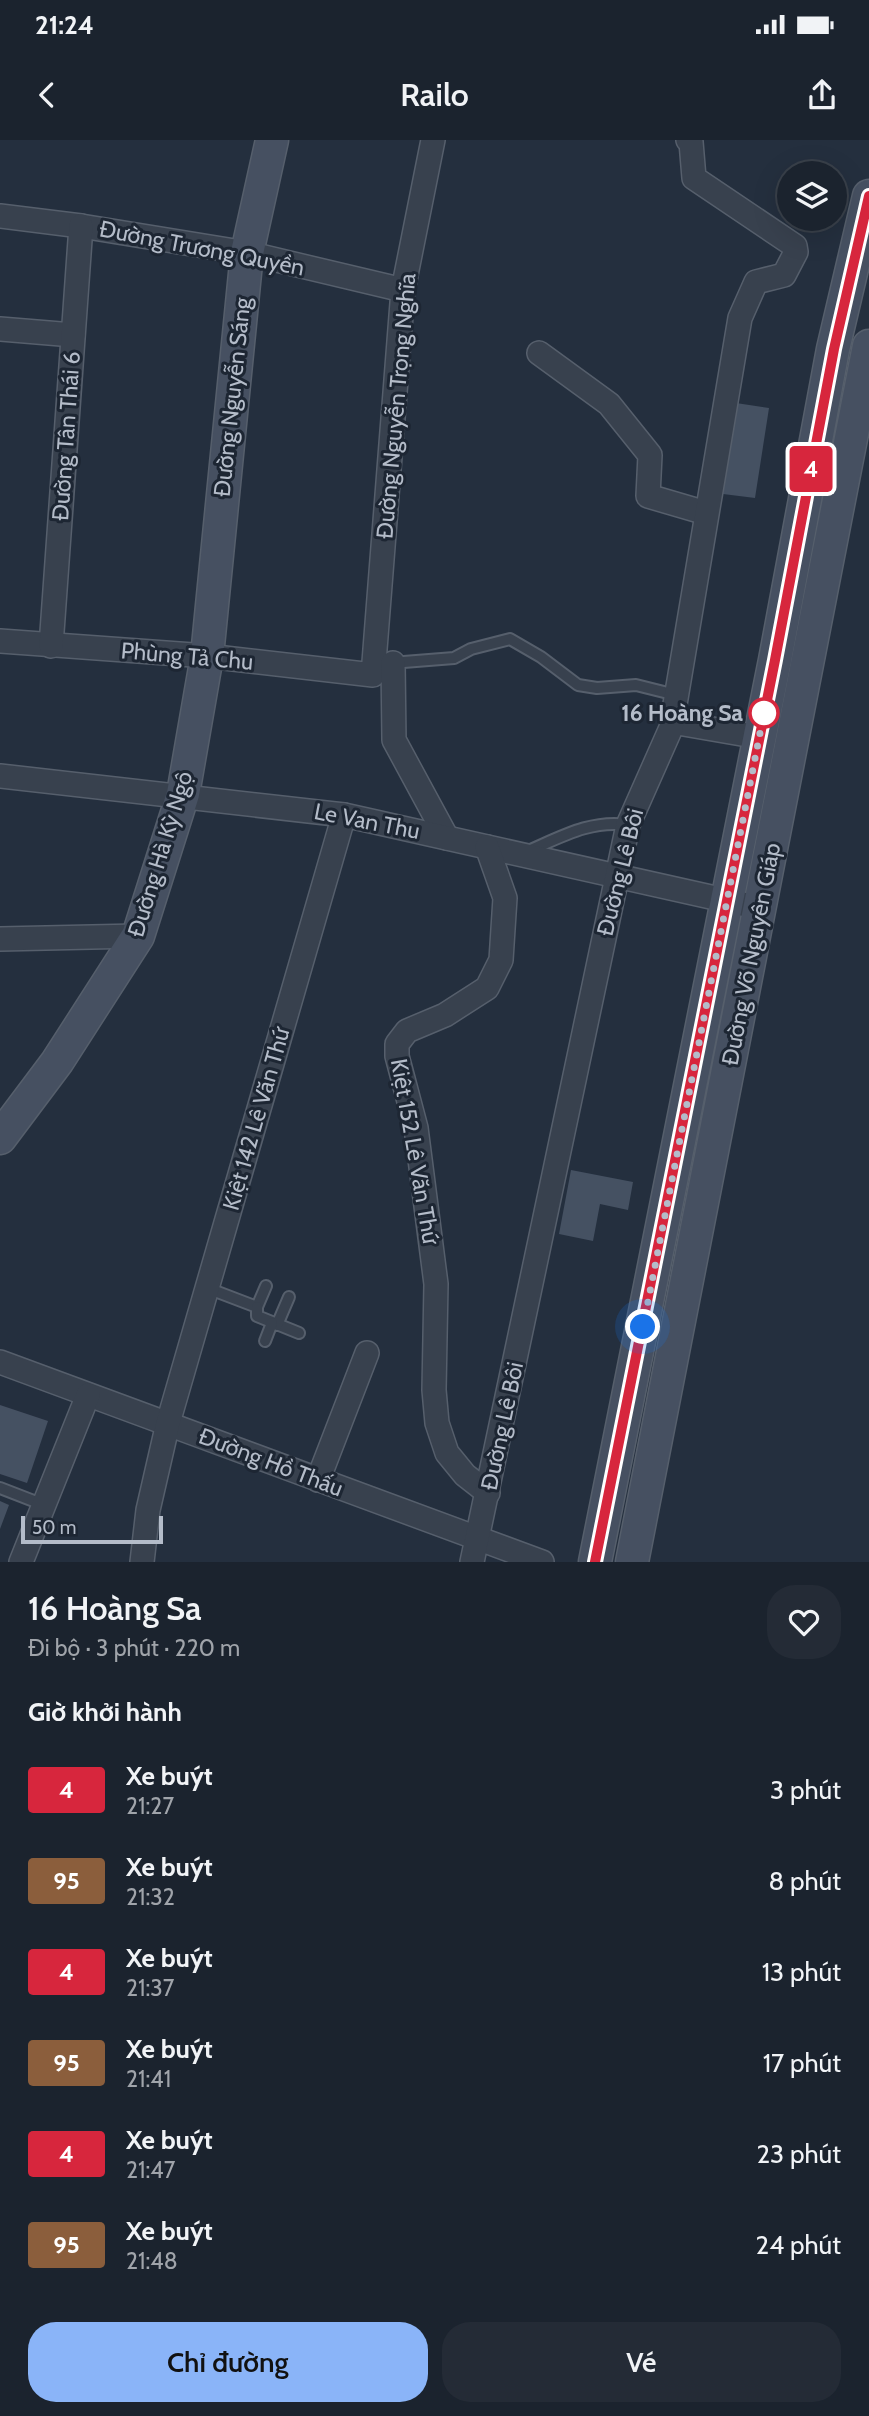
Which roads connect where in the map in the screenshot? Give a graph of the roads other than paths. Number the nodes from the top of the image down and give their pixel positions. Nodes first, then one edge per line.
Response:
1 (272, 140) edge
2 (433, 140) edge
3 (688, 140) edge
4 (869, 196) edge
5 (0, 216) edge
6 (80, 226) junction
7 (247, 253) junction
8 (403, 290) junction
9 (0, 329) edge
10 (73, 335) junction
11 (869, 346) edge
12 (539, 353) dead end
13 (705, 513) junction
14 (0, 641) edge
15 (51, 646) junction
16 (207, 656) junction
17 (380, 667) junction
18 (676, 695) junction
19 (672, 722) junction
20 (760, 737) junction
21 (0, 776) edge
22 (183, 794) junction
23 (344, 815) junction
24 (628, 825) junction
25 (447, 838) junction
26 (487, 847) junction
27 (520, 855) junction
28 (617, 875) junction
29 (727, 901) junction
30 (760, 908) junction
31 (138, 936) junction
32 (0, 939) edge
33 (0, 1138) edge
34 (266, 1286) dead end
35 (207, 1288) junction
36 (289, 1297) dead end
37 (257, 1307) junction
38 (275, 1324) junction
39 (299, 1333) dead end
40 (265, 1341) dead end
41 (367, 1353) dead end
42 (0, 1362) edge
43 (88, 1395) junction
44 (168, 1423) junction
45 (318, 1480) junction
46 (0, 1488) edge
47 (488, 1493) junction
48 (44, 1505) junction
49 (475, 1551) edge
50 (21, 1562) edge
51 (142, 1562) edge
52 (542, 1562) edge
53 (595, 1562) edge
54 (632, 1562) edge

1 - 7 main road, Đường Nguyễn Sáng
2 - 8 street, Đường Nguyễn Trọng Nghĩa
3 - 13 street, Đường Lê Bôi
4 - 20 main road, Đường Võ Nguyên Giáp
5 - 6 street, Đường Trương Quyền
6 - 7 street, Đường Trương Quyền
6 - 10 street, Đường Tân Thái 6
7 - 8 street, Đường Trương Quyền
7 - 16 main road, Đường Nguyễn Sáng
8 - 17 street, Đường Nguyễn Trọng Nghĩa
9 - 10 street
10 - 15 street, Đường Tân Thái 6
11 - 30 main road, Đường Võ Nguyên Giáp
12 - 13 street
13 - 18 street, Đường Lê Bôi
14 - 15 street, Phùng Tả Chu
15 - 16 street, Phùng Tả Chu
16 - 17 street, Phùng Tả Chu
16 - 22 main road, Đường Hà Kỳ Ngộ
17 - 18 lane
17 - 25 street, Đường Nguyễn Trọng Nghĩa
18 - 19 street, Đường Lê Bôi
19 - 20 street
19 - 24 street, Đường Lê Bôi
20 - 29 main road, Đường Võ Nguyên Giáp
21 - 22 street, Le Van Thu
22 - 23 street, Le Van Thu
22 - 31 main road, Đường Hà Kỳ Ngộ
23 - 25 street, Le Van Thu
23 - 35 street, Kiệt 142 Lê Văn Thứ
24 - 27 lane
24 - 28 street, Đường Lê Bôi
25 - 26 street, Le Van Thu
26 - 27 street, Le Van Thu
26 - 47 street, Kiệt 152 Lê Văn Thứ
27 - 28 street, Le Van Thu
28 - 29 street, Le Van Thu
28 - 47 street, Đường Lê Bôi
29 - 30 street, Le Van Thu
29 - 53 main road, Đường Võ Nguyên Giáp
30 - 54 main road, Đường Võ Nguyên Giáp
31 - 32 street
31 - 33 main road, Đường Hà Kỳ Ngộ
34 - 37 lane
35 - 37 lane
35 - 44 street, Kiệt 142 Lê Văn Thứ
36 - 38 lane
37 - 38 lane
38 - 39 lane
38 - 40 lane
41 - 45 street
42 - 43 street, Đường Hồ Thấu
43 - 44 street, Đường Hồ Thấu
43 - 48 street
44 - 45 street, Đường Hồ Thấu
44 - 51 street, Kiệt 142 Lê Văn Thứ
45 - 49 street, Đường Hồ Thấu
46 - 48 lane
47 - 49 street, Đường Lê Bôi
48 - 50 street
49 - 52 street, Đường Hồ Thấu

